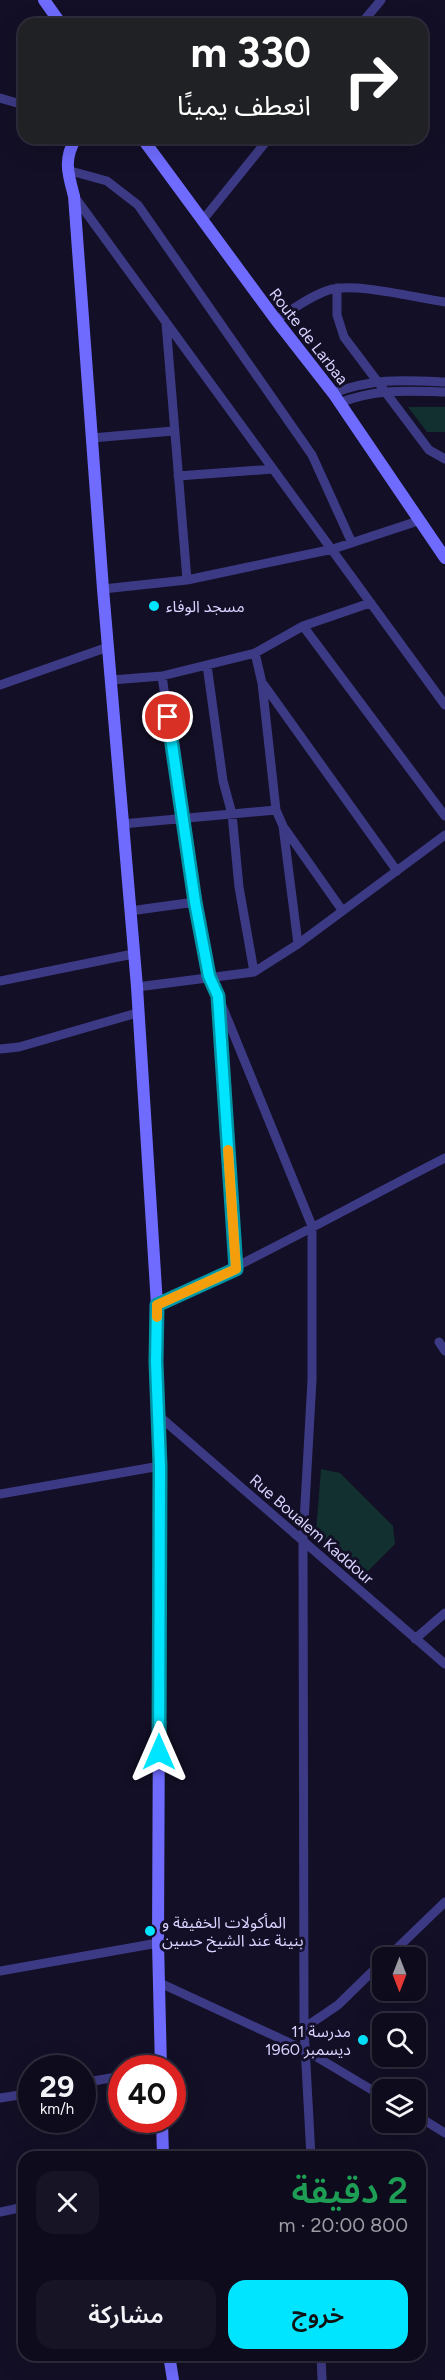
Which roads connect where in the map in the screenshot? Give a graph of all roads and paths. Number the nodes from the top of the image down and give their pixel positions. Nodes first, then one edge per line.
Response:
1 (44, 0) edge
2 (381, 0) edge
3 (57, 18) edge
4 (366, 18) edge
5 (0, 98) edge
6 (18, 103) edge
7 (73, 144) edge
8 (146, 144) edge
9 (264, 144) edge
10 (67, 170) junction
11 (74, 196) junction
12 (202, 221) junction
13 (337, 288) junction
14 (445, 302) edge
15 (276, 321) junction
16 (165, 323) junction
17 (377, 381) junction
18 (445, 382) edge
19 (384, 390) junction
20 (445, 392) edge
21 (336, 398) junction
22 (173, 431) junction
23 (92, 438) junction
24 (445, 459) edge
25 (273, 469) junction
26 (178, 476) junction
27 (418, 521) junction
28 (352, 543) junction
29 (333, 549) junction
30 (445, 558) edge
31 (187, 580) junction
32 (103, 589) junction
33 (370, 603) junction
34 (303, 626) junction
35 (108, 647) junction
36 (255, 652) junction
37 (207, 665) junction
38 (162, 676) junction
39 (112, 680) junction
40 (262, 683) junction
41 (0, 685) edge
42 (445, 705) edge
43 (276, 810) junction
44 (232, 814) junction
45 (445, 816) edge
46 (183, 820) junction
47 (122, 824) junction
48 (283, 826) junction
49 (445, 836) edge
50 (397, 871) junction
51 (195, 902) junction
52 (342, 910) junction
53 (130, 911) junction
54 (298, 944) junction
55 (133, 954) junction
56 (254, 972) junction
57 (209, 976) junction
58 (0, 981) edge
59 (137, 987) junction
60 (218, 996) junction
61 (137, 1013) junction
62 (0, 1049) edge
63 (445, 1158) edge
64 (312, 1226) junction
65 (236, 1269) junction
66 (157, 1305) junction
67 (439, 1342) dead end
68 (445, 1351) edge
69 (159, 1416) junction
70 (160, 1466) junction
71 (0, 1494) edge
72 (303, 1540) junction
73 (445, 1613) edge
74 (415, 1638) junction
75 (445, 1664) edge
76 (445, 1902) edge
77 (158, 1943) junction
78 (398, 1947) edge
79 (0, 1971) edge
80 (372, 1972) edge
81 (160, 1983) junction
82 (304, 2028) junction
83 (304, 2050) junction
84 (161, 2055) edge
85 (372, 2090) edge
86 (18, 2095) edge
87 (0, 2098) edge
88 (426, 2121) edge
89 (162, 2133) edge
90 (445, 2133) edge
91 (163, 2151) edge
92 (311, 2151) edge
93 (18, 2208) edge
94 (0, 2212) edge
95 (170, 2361) edge
96 (321, 2361) edge
97 (172, 2380) edge
98 (322, 2380) edge

1 - 3 street
2 - 4 street
5 - 6 street
7 - 10 street
8 - 12 street, Route de Larbaa
9 - 12 street
10 - 11 street
10 - 28 street
11 - 16 street
11 - 23 street
12 - 15 street, Route de Larbaa
13 - 14 street
13 - 15 street
13 - 17 street
15 - 21 street, Route de Larbaa
16 - 22 street
16 - 25 street
17 - 18 street
17 - 19 street
17 - 21 street
19 - 20 street
19 - 21 street
19 - 24 street
21 - 27 street, Route de Larbaa
22 - 23 street
22 - 26 street
23 - 32 street
25 - 26 street
25 - 29 street
26 - 31 street
27 - 28 street
27 - 30 street, Route de Larbaa
28 - 29 street
29 - 31 street
29 - 33 street
31 - 32 street
32 - 35 street
33 - 34 street
33 - 42 street
34 - 36 street
34 - 45 street
35 - 39 street
35 - 41 street
36 - 37 street
36 - 40 street
37 - 38 street
37 - 44 street
38 - 39 street
38 - 46 street
39 - 47 street
40 - 43 street
40 - 50 street
43 - 44 street
43 - 48 street
44 - 46 street
44 - 56 street
46 - 47 street
46 - 51 street
47 - 53 street
48 - 52 street
48 - 54 street
49 - 50 street
50 - 52 street
51 - 53 street
51 - 57 street
52 - 54 street
53 - 55 street
54 - 56 street
55 - 58 street
55 - 59 street
56 - 57 street
57 - 59 street
57 - 60 street
59 - 61 street
60 - 64 street
60 - 65 street
61 - 62 street
61 - 66 street
63 - 64 street
64 - 65 street
64 - 72 street
65 - 66 street
66 - 69 street
67 - 68 street
69 - 70 street
69 - 72 street, Rue Boualem Kaddour
70 - 71 street
70 - 77 street
72 - 74 street, Rue Boualem Kaddour
72 - 82 street
73 - 74 street
74 - 75 street, Rue Boualem Kaddour
76 - 78 street
77 - 79 street
77 - 81 street
80 - 82 street
81 - 83 street
81 - 84 street
82 - 83 street
83 - 85 street
83 - 92 street
86 - 87 street
88 - 90 street
89 - 91 street
93 - 94 street
95 - 97 street
96 - 98 street

